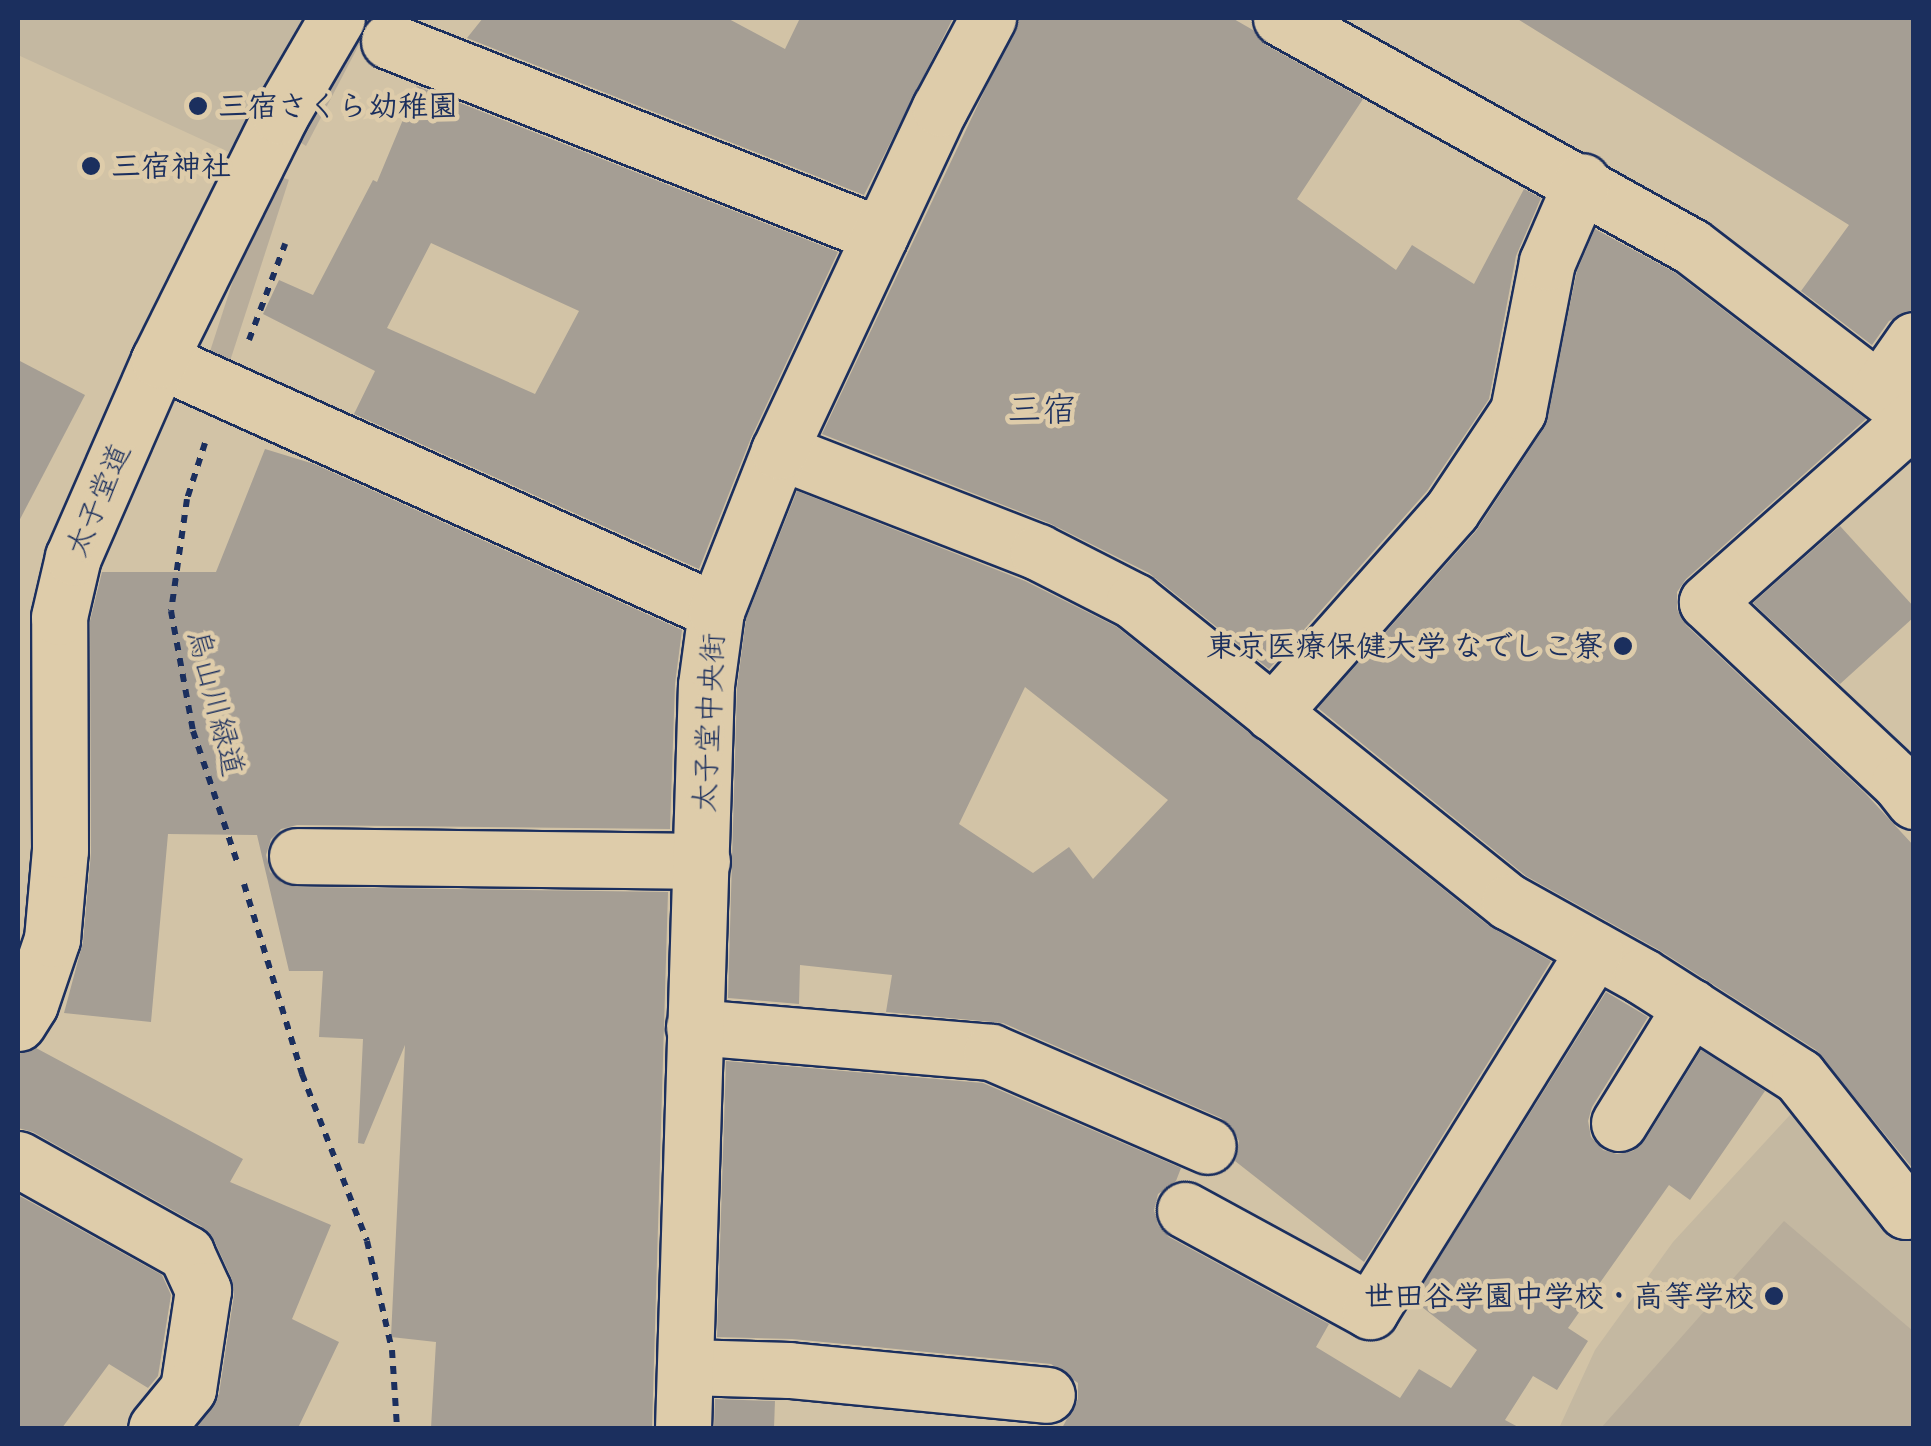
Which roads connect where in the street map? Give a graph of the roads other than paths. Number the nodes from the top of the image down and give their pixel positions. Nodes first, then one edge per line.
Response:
1 (337, 18) edge
2 (988, 18) edge
3 (1281, 18) edge
4 (389, 41) dead end
5 (1582, 181) junction
6 (880, 235) junction
7 (1914, 340) edge
8 (159, 360) junction
9 (1902, 408) edge
10 (779, 451) junction
11 (716, 611) junction
12 (1272, 713) junction
13 (1914, 801) edge
14 (297, 856) dead end
15 (702, 861) junction
16 (1595, 950) junction
17 (1691, 1007) junction
18 (22, 1008) edge
19 (694, 1027) junction
20 (1619, 1123) dead end
21 (1208, 1146) dead end
22 (18, 1160) edge
23 (1914, 1207) edge
24 (1185, 1210) dead end
25 (688, 1366) junction
26 (1048, 1395) dead end
27 (156, 1428) edge
28 (683, 1428) edge

1 - 8 street, 太子堂道
2 - 6 street, 太子堂中央街
3 - 5 street
4 - 6 street
5 - 9 street
5 - 12 street
6 - 10 street, 太子堂中央街
7 - 9 street
8 - 11 street
8 - 18 street, 太子堂道
9 - 13 street
10 - 11 street, 太子堂中央街
10 - 12 street
11 - 15 street, 太子堂中央街
12 - 16 street
14 - 15 street
15 - 19 street, 太子堂中央街
16 - 17 street
16 - 24 street
17 - 20 street
17 - 23 street
19 - 21 street
19 - 25 street, 太子堂中央街
22 - 27 street
25 - 26 street
25 - 28 street, 太子堂中央街

